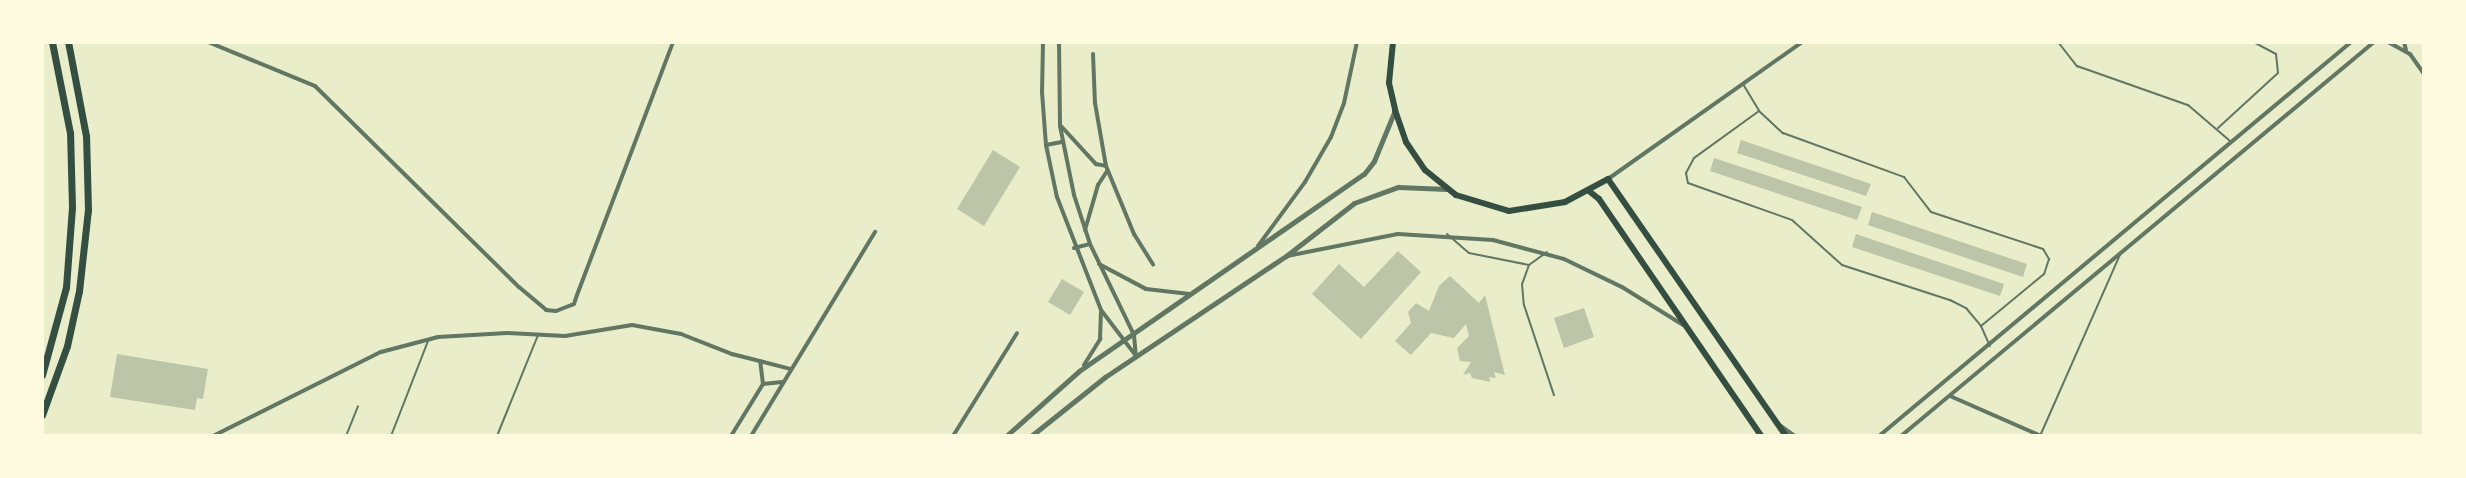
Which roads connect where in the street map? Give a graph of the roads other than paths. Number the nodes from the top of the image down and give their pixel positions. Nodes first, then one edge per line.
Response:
1 (52, 42) edge
2 (68, 42) edge
3 (208, 42) edge
4 (673, 42) edge
5 (1043, 42) edge
6 (1059, 42) edge
7 (1357, 42) edge
8 (1393, 42) edge
9 (1802, 42) edge
10 (2058, 42) edge
11 (2253, 42) edge
12 (2351, 42) edge
13 (2374, 42) edge
14 (2388, 42) edge
15 (2404, 42) edge
16 (2406, 51) junction
17 (1093, 54) dead end
18 (2424, 74) edge
19 (1743, 84) junction
20 (1395, 110) junction
21 (1760, 111) junction
22 (1060, 126) junction
23 (2218, 128) junction
24 (1062, 142) junction
25 (2232, 142) junction
26 (1046, 145) junction
27 (1107, 169) junction
28 (1608, 179) junction
29 (1447, 189) junction
30 (1589, 191) junction
31 (1085, 231) junction
32 (875, 232) dead end
33 (1447, 234) junction
34 (1090, 244) junction
35 (1074, 248) junction
36 (1255, 249) junction
37 (1547, 252) junction
38 (2121, 254) junction
39 (1286, 256) junction
40 (1099, 264) junction
41 (1153, 264) dead end
42 (1528, 265) junction
43 (1191, 294) junction
44 (1101, 310) junction
45 (1683, 325) junction
46 (1981, 326) junction
47 (1017, 333) dead end
48 (538, 335) junction
49 (1134, 335) junction
50 (429, 340) junction
51 (1122, 342) junction
52 (1990, 346) junction
53 (1136, 356) junction
54 (760, 361) junction
55 (790, 369) junction
56 (1079, 371) junction
57 (42, 375) edge
58 (783, 382) junction
59 (763, 384) junction
60 (1554, 395) dead end
61 (1950, 396) junction
62 (358, 406) dead end
63 (42, 415) edge
64 (1778, 423) junction
65 (213, 436) edge
66 (346, 436) edge
67 (391, 436) edge
68 (497, 436) edge
69 (731, 436) edge
70 (751, 436) edge
71 (953, 436) edge
72 (1006, 436) edge
73 (1031, 436) edge
74 (1761, 436) edge
75 (1786, 436) edge
76 (1795, 436) edge
77 (1879, 436) edge
78 (1901, 436) edge
79 (2040, 436) edge

1 - 57 main road
2 - 63 main road
3 - 4 street
5 - 26 street
6 - 22 street
7 - 36 street
8 - 20 main road
9 - 19 street
10 - 23 lane
11 - 23 lane
12 - 25 street
13 - 38 street
14 - 16 street
15 - 16 street
16 - 18 street
17 - 27 street
19 - 21 lane
19 - 28 street
20 - 29 main road
20 - 36 street
21 - 46 lane
21 - 46 lane
22 - 24 street
22 - 27 street
23 - 25 lane
24 - 26 street
24 - 31 street
25 - 52 street
26 - 35 street
27 - 31 street
27 - 41 street
28 - 30 main road
28 - 64 main road
29 - 30 main road
29 - 39 street
30 - 45 main road
31 - 34 street
32 - 55 street
33 - 37 street
33 - 39 street
33 - 42 lane
34 - 35 street
34 - 40 street
35 - 44 street
36 - 43 street
37 - 42 lane
37 - 45 street
38 - 61 street
38 - 79 lane
39 - 53 street
40 - 43 street
40 - 49 street
42 - 60 lane
43 - 49 street
44 - 51 street
44 - 56 street
45 - 74 main road
46 - 52 lane
47 - 71 street
48 - 50 street
48 - 54 street
48 - 68 lane
49 - 51 street
49 - 53 street
50 - 65 street
50 - 67 lane
51 - 53 street
51 - 56 street
52 - 77 street
53 - 73 street
54 - 55 street
54 - 59 street
55 - 58 street
56 - 72 street
58 - 59 street
58 - 70 street
59 - 69 street
61 - 78 street
61 - 79 street
62 - 66 lane
64 - 75 main road
64 - 76 street

